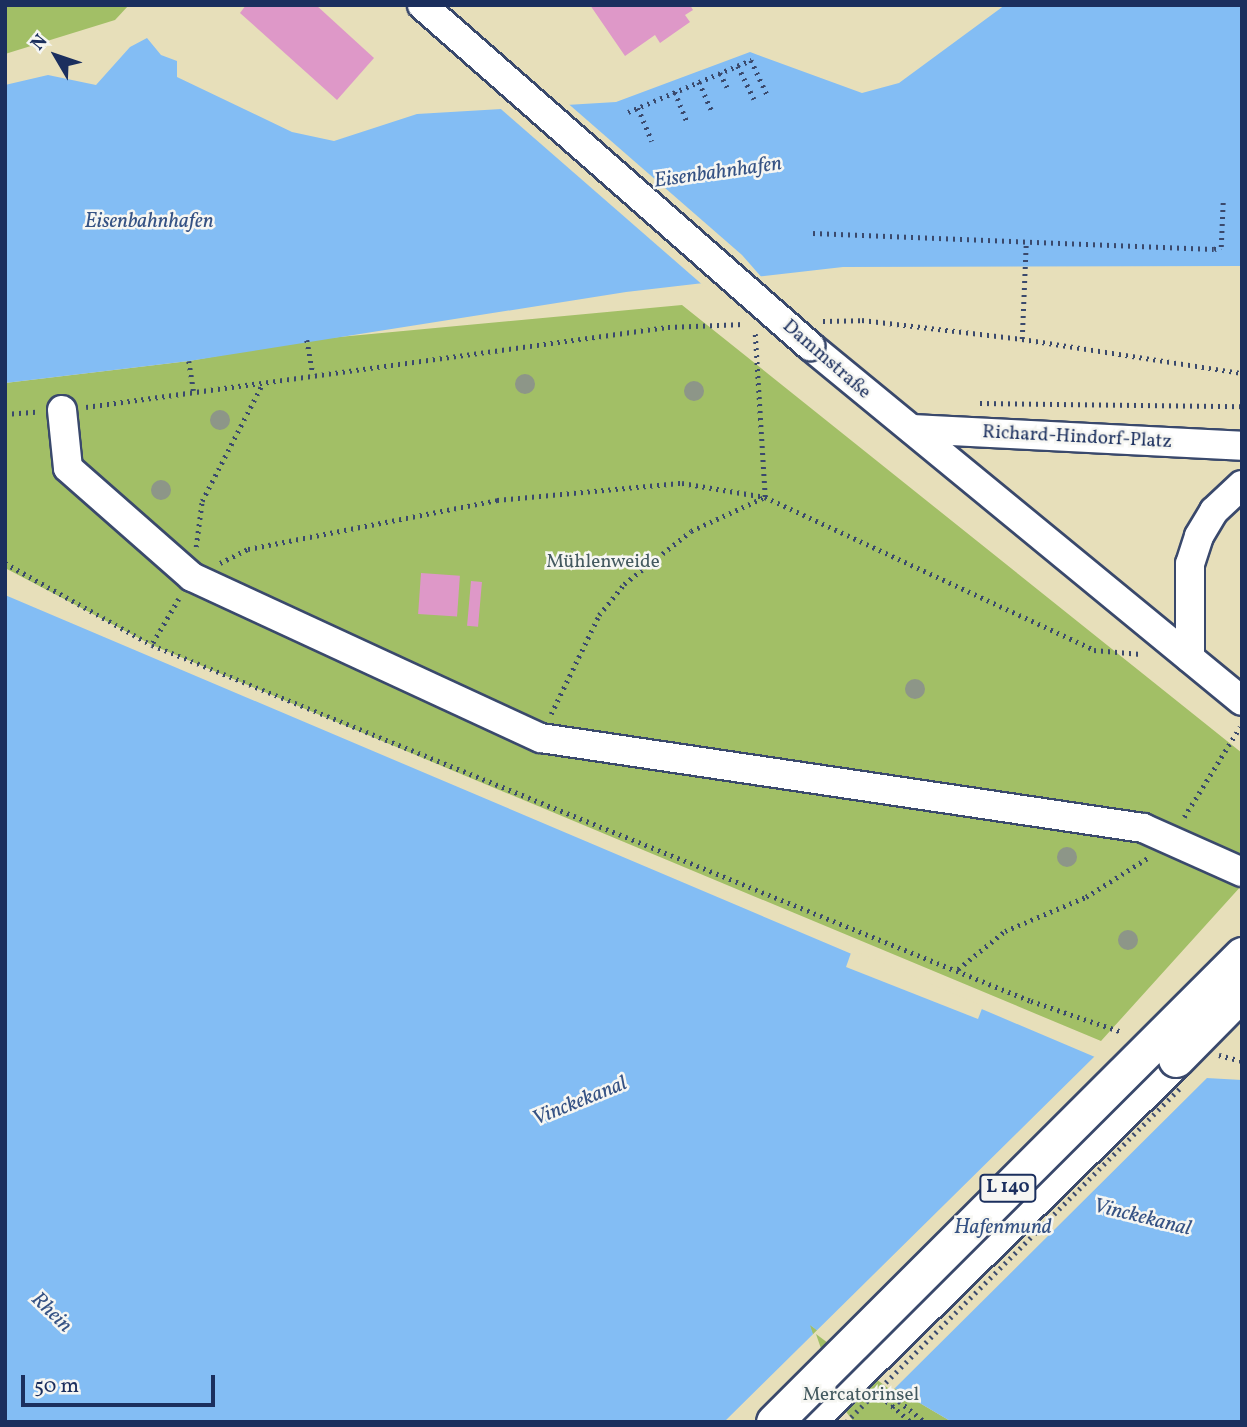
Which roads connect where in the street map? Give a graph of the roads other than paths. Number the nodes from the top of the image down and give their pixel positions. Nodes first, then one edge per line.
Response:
1 (422, 5) edge
2 (62, 410) road end
3 (912, 429) junction
4 (1242, 446) edge
5 (1242, 485) edge
6 (1190, 657) junction
7 (1242, 701) edge
8 (1242, 872) edge
9 (1242, 955) edge
10 (1242, 992) edge
11 (774, 1422) edge
12 (806, 1422) edge

1 - 3 street, Dammstraße, bridge
2 - 8 street
3 - 4 street, Richard-Hindorf-Platz
3 - 6 street, Dammstraße
5 - 6 street
6 - 7 street, Dammstraße
9 - 11 main road, L 140, bridge
10 - 12 main road, L 140, bridge

